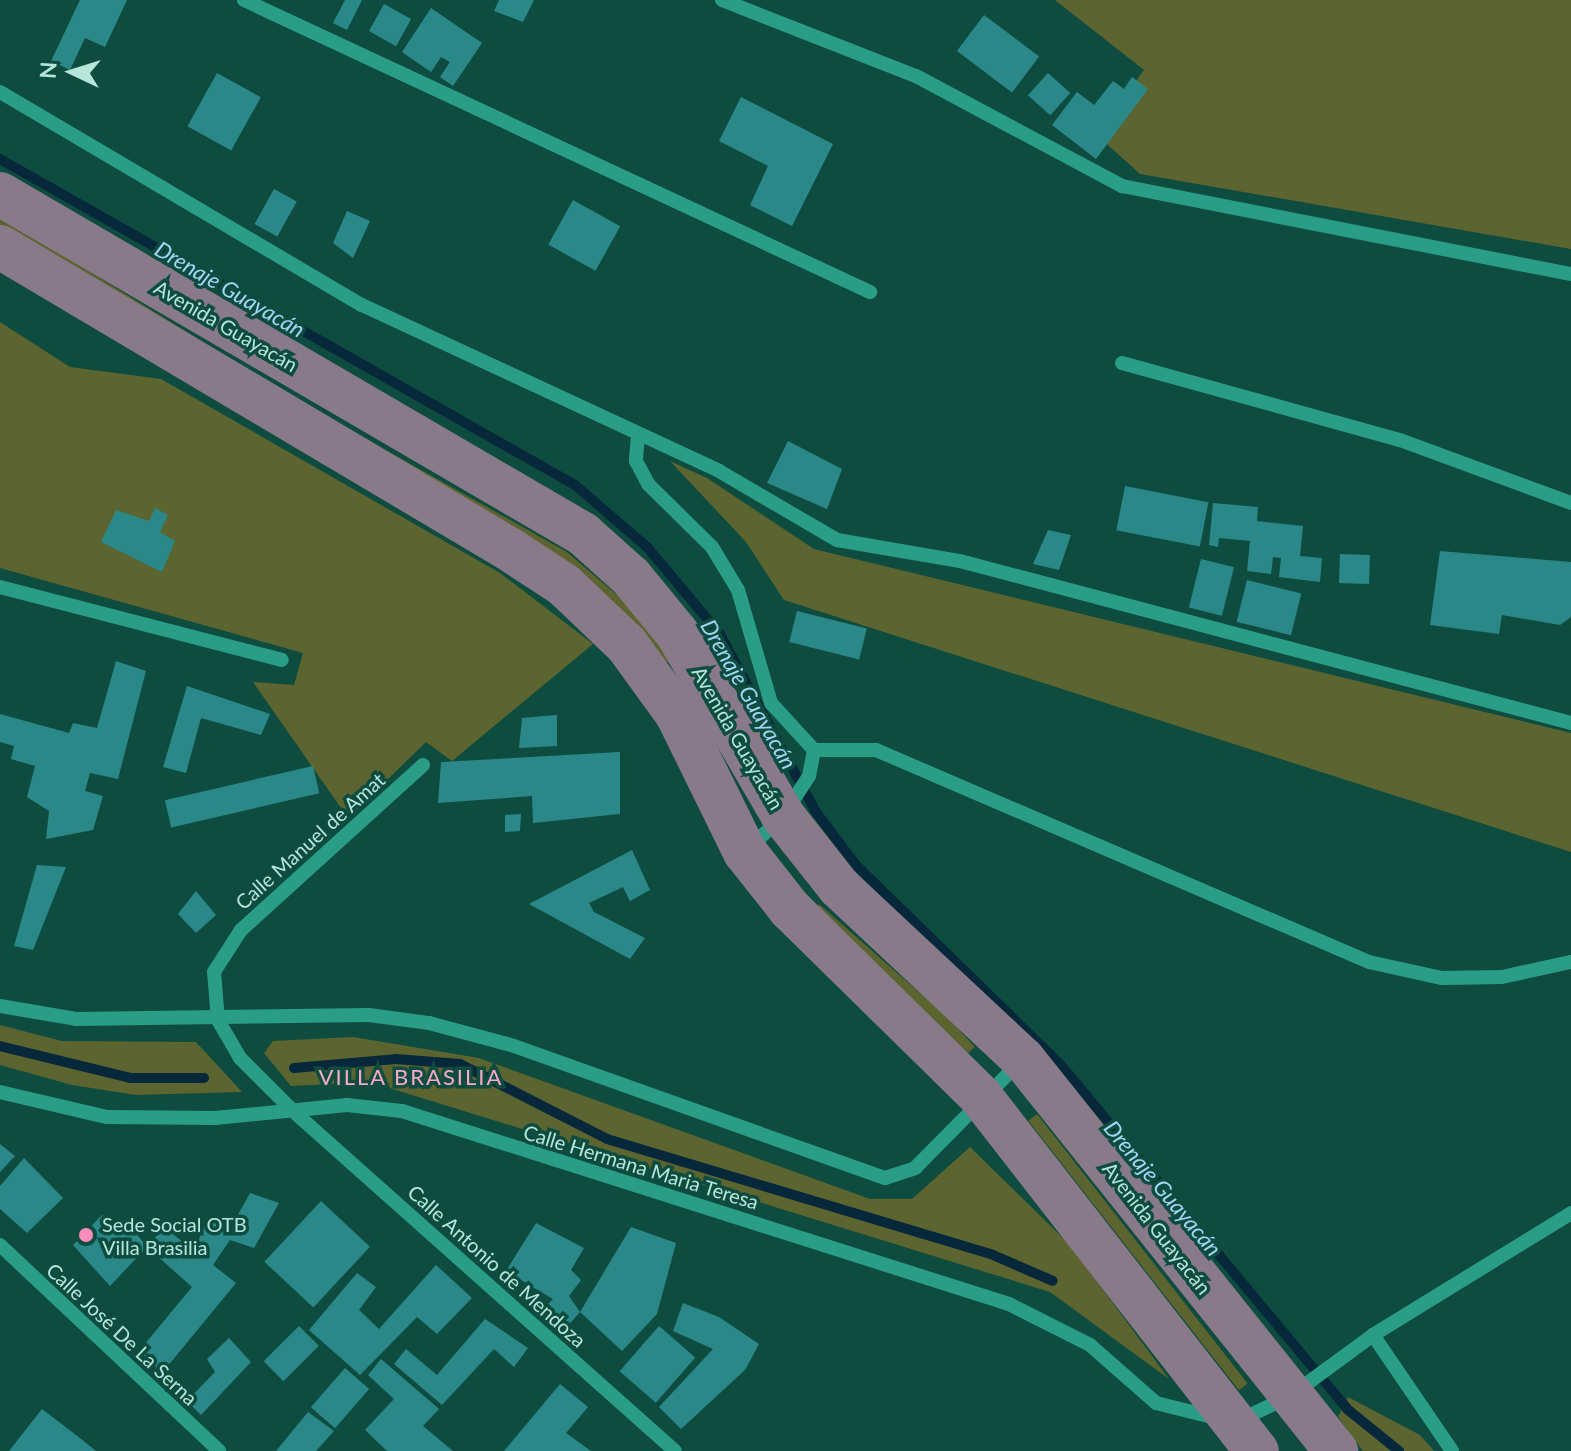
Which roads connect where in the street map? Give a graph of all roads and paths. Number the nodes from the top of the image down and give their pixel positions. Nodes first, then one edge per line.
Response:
1 (244, 0) edge
2 (722, 0) edge
3 (0, 92) edge
4 (0, 194) edge
5 (0, 247) edge
6 (1571, 274) edge
7 (870, 292) dead end
8 (1122, 363) dead end
9 (638, 436) junction
10 (1571, 503) edge
11 (0, 587) edge
12 (282, 660) dead end
13 (1571, 723) edge
14 (814, 750) junction
15 (423, 765) dead end
16 (783, 816) junction
17 (745, 852) junction
18 (1571, 962) edge
19 (0, 1006) edge
20 (218, 1020) junction
21 (1023, 1059) junction
22 (0, 1092) edge
23 (981, 1097) junction
24 (293, 1111) junction
25 (1571, 1213) edge
26 (0, 1245) edge
27 (1373, 1335) junction
28 (1290, 1396) junction
29 (1246, 1437) edge
30 (219, 1451) edge
31 (675, 1451) edge
32 (1336, 1451) edge
33 (1452, 1451) edge

1 - 7 street
2 - 6 street
3 - 9 street
4 - 16 main road, Avenida Guayacán
5 - 17 main road, Avenida Guayacán
8 - 10 street
9 - 13 street
9 - 14 street
11 - 12 street
14 - 16 street
14 - 18 street
15 - 20 street, Calle Manuel de Amat
16 - 17 street
16 - 21 main road, Avenida Guayacán
17 - 23 main road, Avenida Guayacán
19 - 20 street
20 - 23 street
20 - 24 street, Calle Manuel de Amat
21 - 23 street
21 - 28 main road, Avenida Guayacán
22 - 24 street, Calle Hermana Maria Teresa
23 - 29 main road, Avenida Guayacán
24 - 29 street, Calle Hermana Maria Teresa
24 - 31 street, Calle Antonio de Mendoza
25 - 27 street
26 - 30 street, Calle José De La Serna
27 - 28 street
27 - 33 street
28 - 29 street
28 - 32 main road, Avenida Guayacán

